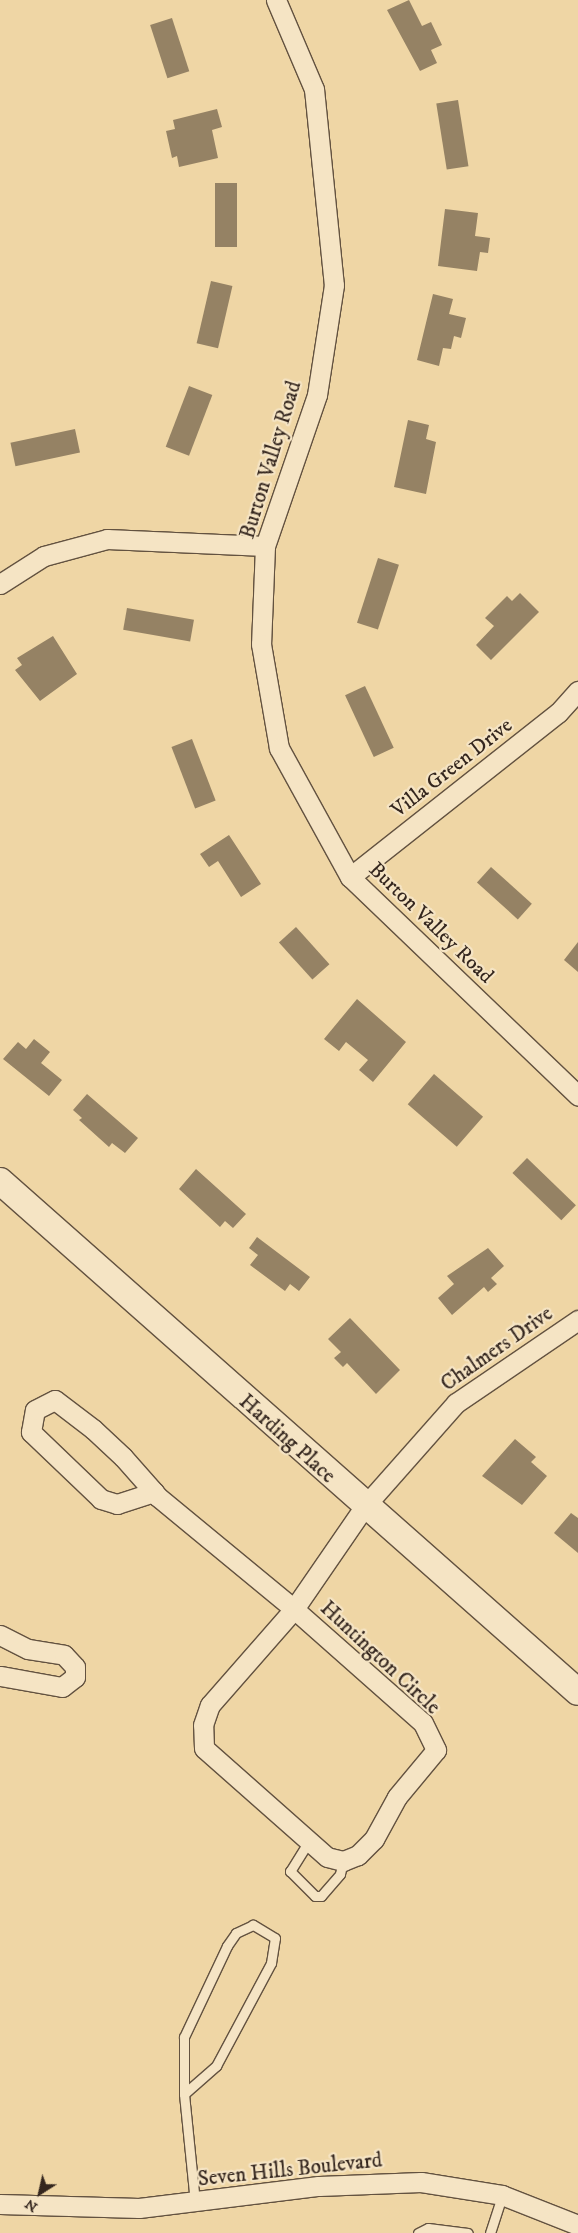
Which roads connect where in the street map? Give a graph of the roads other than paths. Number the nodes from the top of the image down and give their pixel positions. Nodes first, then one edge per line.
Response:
1 (276, 0) edge
2 (265, 546) junction
3 (0, 584) edge
4 (578, 690) edge
5 (350, 877) junction
6 (578, 1096) edge
7 (0, 1182) edge
8 (578, 1320) edge
9 (154, 1492) junction
10 (364, 1507) junction
11 (294, 1609) junction
12 (0, 1635) edge
13 (0, 1676) edge
14 (578, 1692) edge
15 (309, 1841) junction
16 (343, 1860) junction
17 (184, 2094) junction
18 (502, 2195) junction
19 (0, 2204) edge
20 (195, 2204) junction
21 (578, 2225) edge
22 (418, 2233) edge
23 (468, 2233) edge
24 (490, 2233) edge

1 - 2 street, Burton Valley Road
2 - 3 street
2 - 5 street, Burton Valley Road
4 - 5 street, Villa Green Drive
5 - 6 street, Burton Valley Road
7 - 10 main road, Harding Place
8 - 10 street, Chalmers Drive
9 - 9 street, Huntington Circle
9 - 11 street, Huntington Circle
10 - 11 street, Huntington Circle
10 - 14 main road, Harding Place
11 - 15 street, Huntington Circle
11 - 16 street, Huntington Circle
12 - 13 street
15 - 16 street, Huntington Circle
15 - 16 lane
17 - 17 lane
17 - 20 lane
18 - 20 street, Seven Hills Boulevard
18 - 21 street, Seven Hills Boulevard
18 - 24 lane
19 - 20 street, Seven Hills Boulevard
22 - 23 lane

